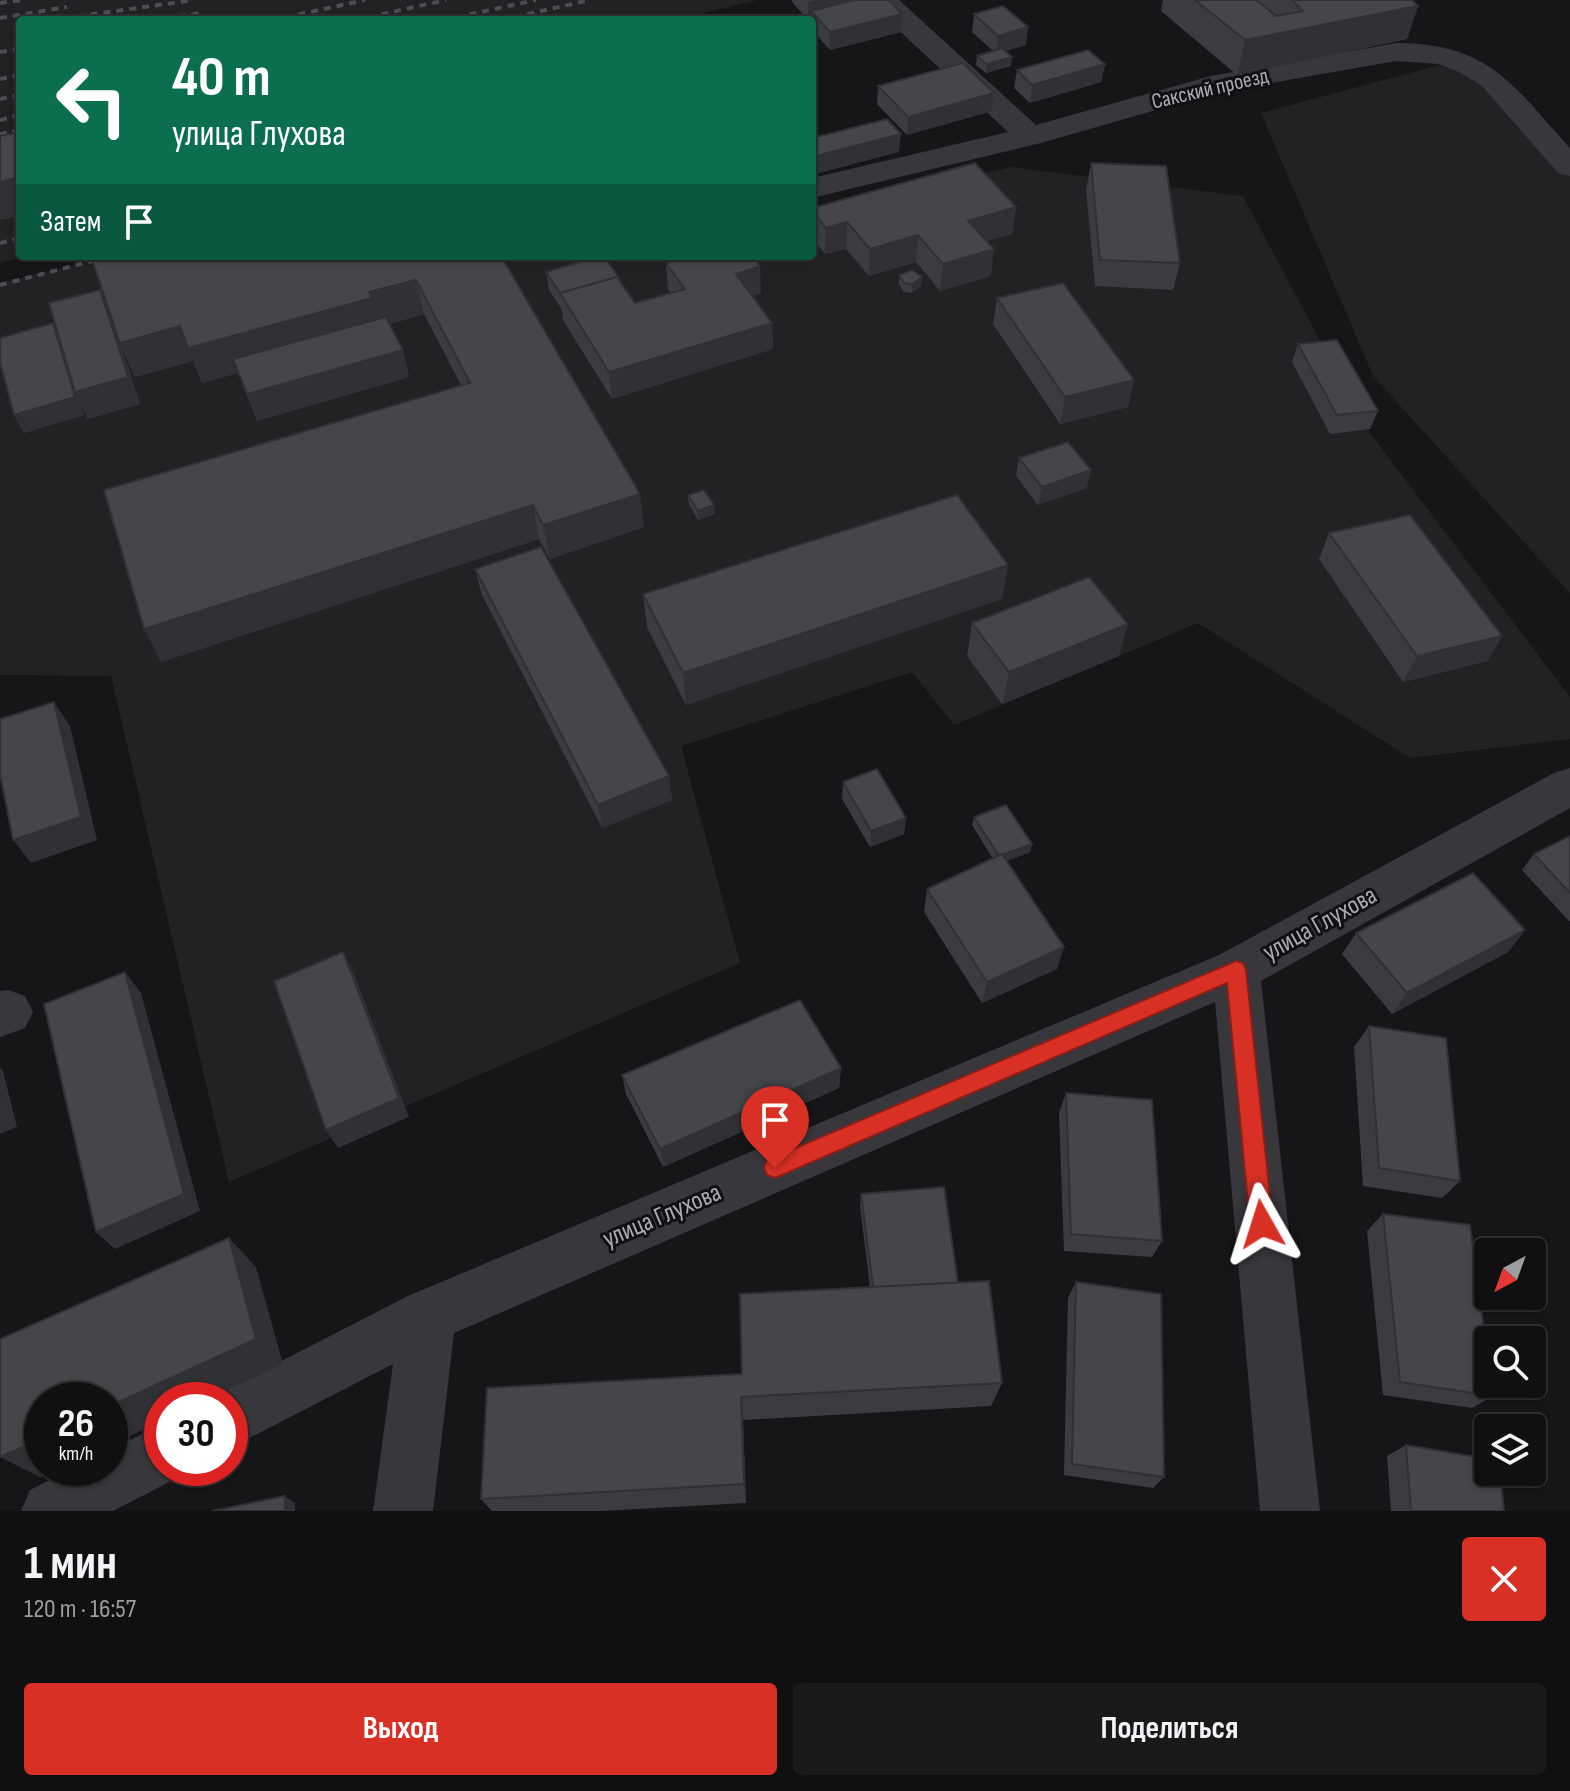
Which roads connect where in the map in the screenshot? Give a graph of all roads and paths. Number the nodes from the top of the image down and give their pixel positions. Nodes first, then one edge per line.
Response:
1 (888, 5) edge
2 (1030, 136) junction
3 (1570, 167) edge
4 (816, 187) edge
5 (1570, 786) edge
6 (1236, 970) junction
7 (428, 1316) junction
8 (248, 1410) edge
9 (144, 1463) edge
10 (51, 1511) edge
11 (403, 1511) edge
12 (1290, 1511) edge

1 - 2 street
2 - 3 street, Сакский проезд
2 - 4 street, Сакский проезд
5 - 6 street, улица Глухова
6 - 7 street, улица Глухова
6 - 12 street
7 - 8 street, улица Глухова
7 - 11 street
9 - 10 street

